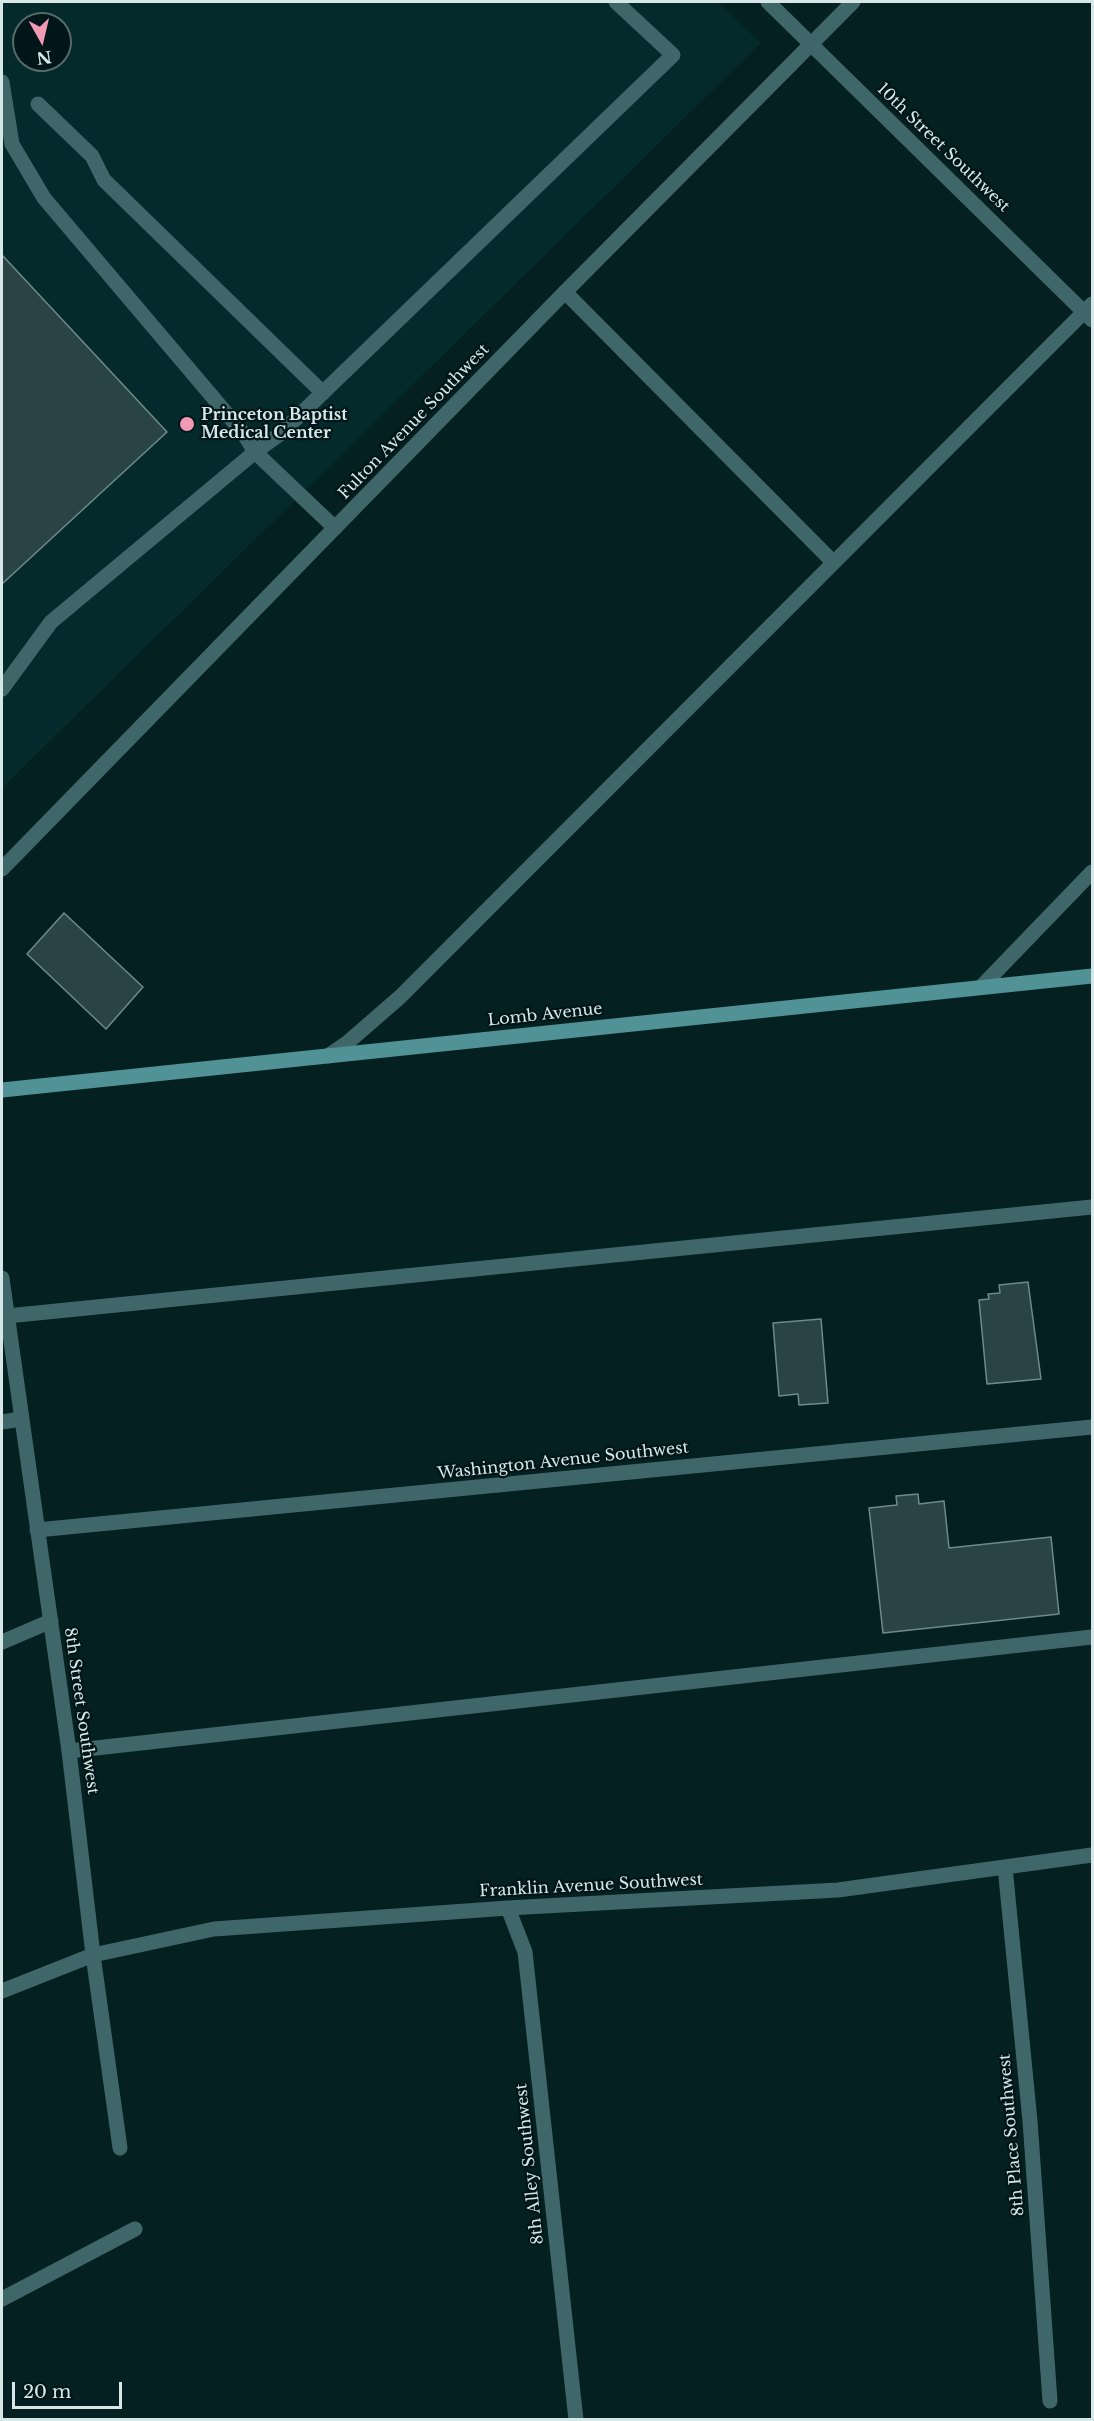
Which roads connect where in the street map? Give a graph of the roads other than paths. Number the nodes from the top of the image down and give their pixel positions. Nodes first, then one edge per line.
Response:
1 (616, 2) edge
2 (768, 2) edge
3 (854, 2) edge
4 (812, 44) junction
5 (2, 82) edge
6 (38, 104) dead end
7 (565, 292) junction
8 (1090, 312) edge
9 (323, 393) junction
10 (255, 452) junction
11 (335, 528) junction
12 (832, 562) junction
13 (2, 689) edge
14 (2, 869) edge
15 (1092, 872) edge
16 (1092, 976) edge
17 (981, 987) junction
18 (328, 1056) junction
19 (2, 1090) edge
20 (1092, 1207) edge
21 (2, 1278) edge
22 (7, 1316) junction
23 (21, 1419) junction
24 (2, 1422) edge
25 (1092, 1427) edge
26 (37, 1530) junction
27 (51, 1621) junction
28 (1092, 1637) edge
29 (2, 1642) edge
30 (69, 1751) junction
31 (1092, 1855) edge
32 (1005, 1867) junction
33 (508, 1908) junction
34 (93, 1956) junction
35 (2, 1990) edge
36 (120, 2148) dead end
37 (135, 2229) dead end
38 (2, 2299) edge
39 (1050, 2401) dead end
40 (576, 2420) edge

1 - 9 street
2 - 4 street, 10th Street Southwest
3 - 4 street, Fulton Avenue Southwest
4 - 7 street, Fulton Avenue Southwest
4 - 8 street, 10th Street Southwest
5 - 10 street
6 - 9 street
7 - 11 street, Fulton Avenue Southwest
7 - 12 street
8 - 12 street
9 - 10 street
10 - 11 street
10 - 13 street
11 - 14 street, Fulton Avenue Southwest
12 - 18 street
15 - 17 street
16 - 17 main road, Lomb Avenue
17 - 18 main road, Lomb Avenue
18 - 19 main road, Lomb Avenue
20 - 22 street
21 - 22 street, 8th Street Southwest
22 - 23 street, 8th Street Southwest
23 - 24 street
23 - 26 street, 8th Street Southwest
25 - 26 street, Washington Avenue Southwest
26 - 27 street, 8th Street Southwest
27 - 29 street
27 - 30 street, 8th Street Southwest
28 - 30 street
30 - 34 street, 8th Street Southwest
31 - 32 street, Franklin Avenue Southwest
32 - 33 street, Franklin Avenue Southwest
32 - 39 street, 8th Place Southwest
33 - 34 street, Franklin Avenue Southwest
33 - 40 street, 8th Alley Southwest
34 - 35 street, Franklin Avenue Southwest
34 - 36 street, 8th Street Southwest
37 - 38 street

